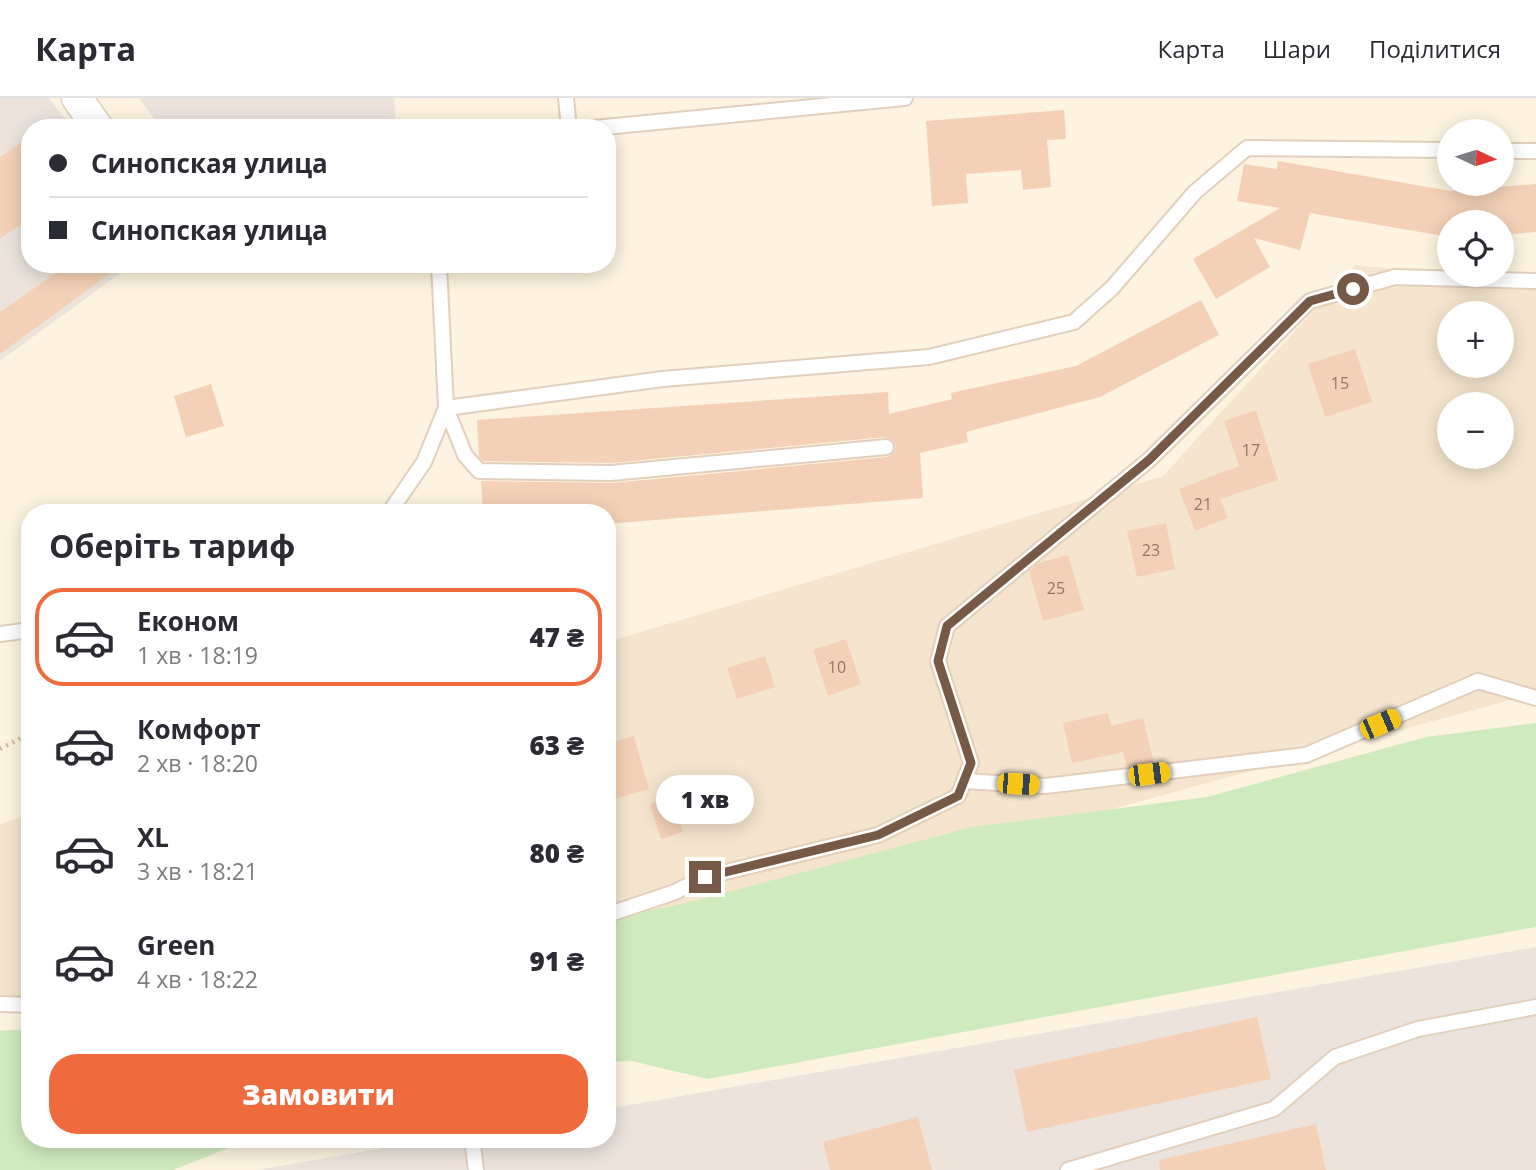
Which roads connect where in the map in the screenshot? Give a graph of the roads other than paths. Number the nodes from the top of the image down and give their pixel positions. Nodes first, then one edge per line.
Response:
1 (77, 98) edge
2 (566, 98) edge
3 (905, 98) edge
4 (771, 104) edge
5 (91, 119) edge
6 (568, 119) edge
7 (616, 125) edge
8 (1437, 150) edge
9 (1514, 151) edge
10 (1536, 151) edge
11 (439, 273) edge
12 (1536, 281) edge
13 (446, 408) junction
14 (886, 447) dead end
15 (395, 504) edge
16 (21, 631) edge
17 (0, 634) edge
18 (1536, 698) edge
19 (964, 782) junction
20 (616, 912) edge
21 (0, 1004) edge
22 (21, 1004) edge
23 (1536, 1007) edge
24 (473, 1148) edge
25 (475, 1170) edge
26 (1068, 1170) edge

1 - 5 street
2 - 6 lane
3 - 4 lane
4 - 7 lane
8 - 13 lane
9 - 10 lane
11 - 13 lane
12 - 19 lane
13 - 14 lane
13 - 15 lane
16 - 17 lane
18 - 19 lane
19 - 20 lane
21 - 22 lane
23 - 26 lane
24 - 25 lane

